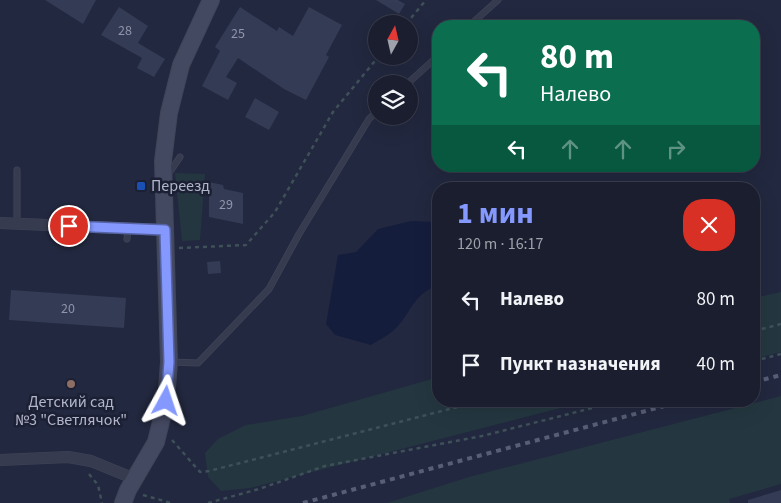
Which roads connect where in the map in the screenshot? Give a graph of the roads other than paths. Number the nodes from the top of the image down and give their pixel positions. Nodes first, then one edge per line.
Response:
1 (211, 0) edge
2 (498, 0) edge
3 (476, 20) edge
4 (432, 61) edge
5 (417, 75) edge
6 (368, 121) edge
7 (180, 157) dead end
8 (17, 170) dead end
9 (163, 182) junction
10 (0, 223) edge
11 (17, 224) junction
12 (165, 230) junction
13 (169, 362) junction
14 (0, 460) edge
15 (136, 486) junction
16 (123, 503) edge

1 - 9 main road
2 - 3 lane
4 - 5 lane
6 - 13 lane
7 - 9 lane
8 - 11 lane
9 - 12 main road
10 - 11 street
11 - 12 street
12 - 13 main road
13 - 15 main road
14 - 15 street
15 - 16 main road

